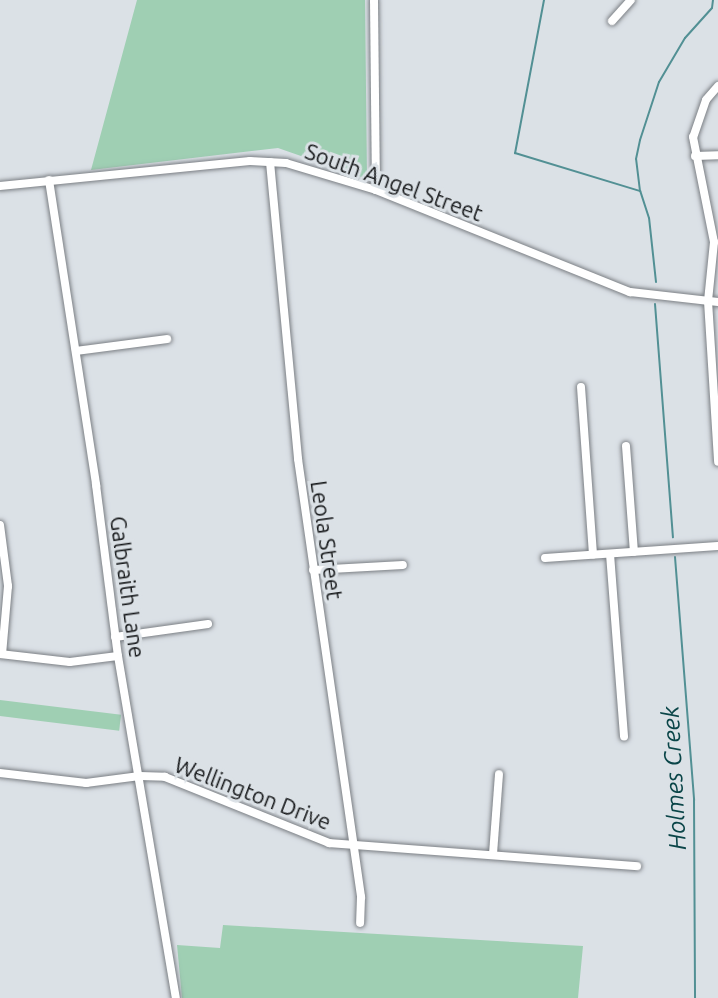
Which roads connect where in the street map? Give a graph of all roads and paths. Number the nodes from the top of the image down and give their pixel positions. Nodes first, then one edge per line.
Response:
1 (374, 0) edge
2 (631, 0) edge
3 (612, 21) dead end
4 (718, 86) edge
5 (718, 155) edge
6 (695, 156) junction
7 (270, 162) junction
8 (49, 180) junction
9 (0, 186) edge
10 (376, 190) junction
11 (713, 302) edge
12 (167, 339) dead end
13 (76, 351) junction
14 (581, 387) dead end
15 (717, 434) edge
16 (626, 446) dead end
17 (718, 462) edge
18 (0, 525) edge
19 (1, 542) edge
20 (718, 546) edge
21 (634, 552) junction
22 (610, 554) junction
23 (593, 555) junction
24 (545, 558) dead end
25 (403, 565) dead end
26 (313, 570) junction
27 (208, 624) dead end
28 (115, 637) junction
29 (1, 654) edge
30 (118, 656) junction
31 (624, 736) dead end
32 (0, 773) edge
33 (499, 774) dead end
34 (140, 776) junction
35 (353, 845) junction
36 (493, 854) junction
37 (637, 866) dead end
38 (360, 923) dead end
39 (176, 998) edge

1 - 10 street
2 - 3 street
4 - 6 street
5 - 6 street
6 - 11 street
7 - 8 street, South Angel Street
7 - 10 street, South Angel Street
7 - 26 street, Leola Street
8 - 9 street, South Angel Street
8 - 13 street, Galbraith Lane
10 - 11 street, South Angel Street
11 - 15 street
12 - 13 street
13 - 28 street, Galbraith Lane
14 - 23 street
15 - 17 street
16 - 21 street
18 - 19 street
19 - 29 street
20 - 21 street
21 - 22 street
22 - 23 street
22 - 31 street
23 - 24 street
25 - 26 street
26 - 35 street, Leola Street
27 - 28 street
28 - 30 street, Galbraith Lane
29 - 30 street
30 - 34 street, Galbraith Lane
32 - 34 street, Wellington Drive
33 - 36 street
34 - 35 street, Wellington Drive
34 - 39 street, Galbraith Lane
35 - 36 street, Wellington Drive
35 - 38 street, Leola Street
36 - 37 street, Wellington Drive

